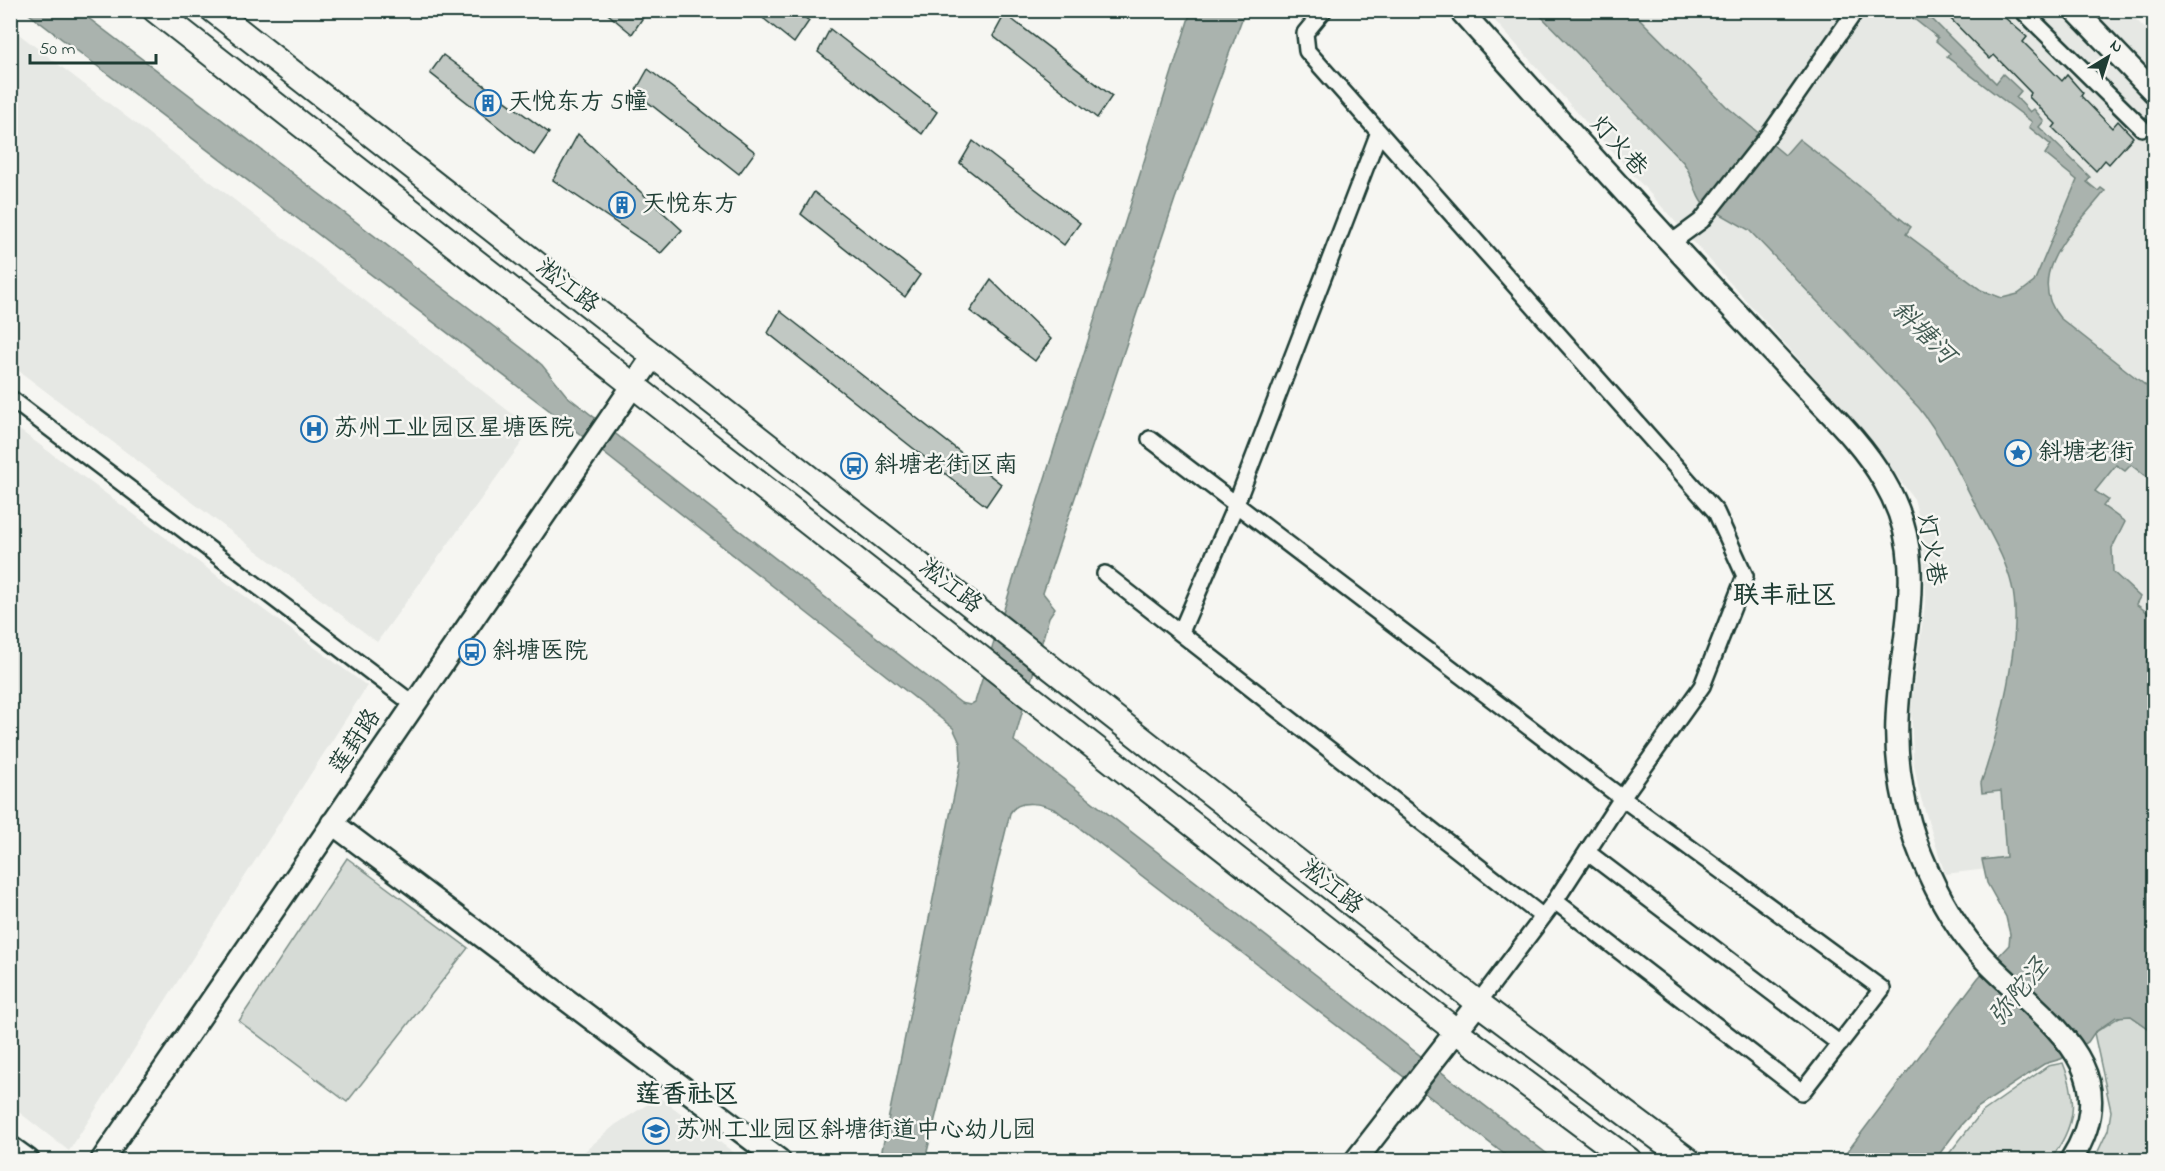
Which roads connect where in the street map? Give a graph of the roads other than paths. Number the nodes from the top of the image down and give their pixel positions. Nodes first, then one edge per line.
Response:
1 (155, 10) edge
2 (213, 10) edge
3 (1324, 10) edge
4 (1460, 10) edge
5 (1856, 10) edge
6 (2022, 10) edge
7 (2075, 10) edge
8 (2154, 92) edge
9 (2142, 128) dead end
10 (1378, 132) junction
11 (1671, 243) junction
12 (654, 355) junction
13 (633, 384) junction
14 (10, 398) edge
15 (1150, 439) dead end
16 (1236, 504) junction
17 (1105, 574) dead end
18 (1181, 632) junction
19 (413, 704) junction
20 (1622, 798) junction
21 (332, 822) junction
22 (1587, 852) junction
23 (1555, 902) junction
24 (1544, 917) junction
25 (1478, 1003) junction
26 (1456, 1031) junction
27 (1840, 1044) junction
28 (10, 1147) edge
29 (28, 1161) edge
30 (102, 1161) edge
31 (779, 1161) edge
32 (1356, 1161) edge
33 (1629, 1161) edge
34 (1688, 1161) edge
35 (2071, 1161) edge

1 - 13 main road, 淞江路
2 - 12 main road, 淞江路
3 - 10 street
4 - 11 street, 灯火巷
5 - 11 street
6 - 9 street
7 - 8 street
10 - 16 street
10 - 20 street
11 - 35 street, 灯火巷
12 - 13 street, 莲葑路
12 - 25 main road, 淞江路
13 - 19 street, 莲葑路
13 - 26 main road, 淞江路
14 - 19 street
15 - 16 street
16 - 18 street
16 - 20 street
17 - 18 street
18 - 24 street
19 - 21 street, 莲葑路
20 - 22 street
20 - 27 street
21 - 30 street, 莲葑路
21 - 31 street
22 - 23 street
22 - 27 street
23 - 24 street
23 - 27 street
24 - 25 street
25 - 26 street
25 - 34 main road, 淞江路
26 - 32 street
26 - 33 main road, 淞江路
28 - 29 street

